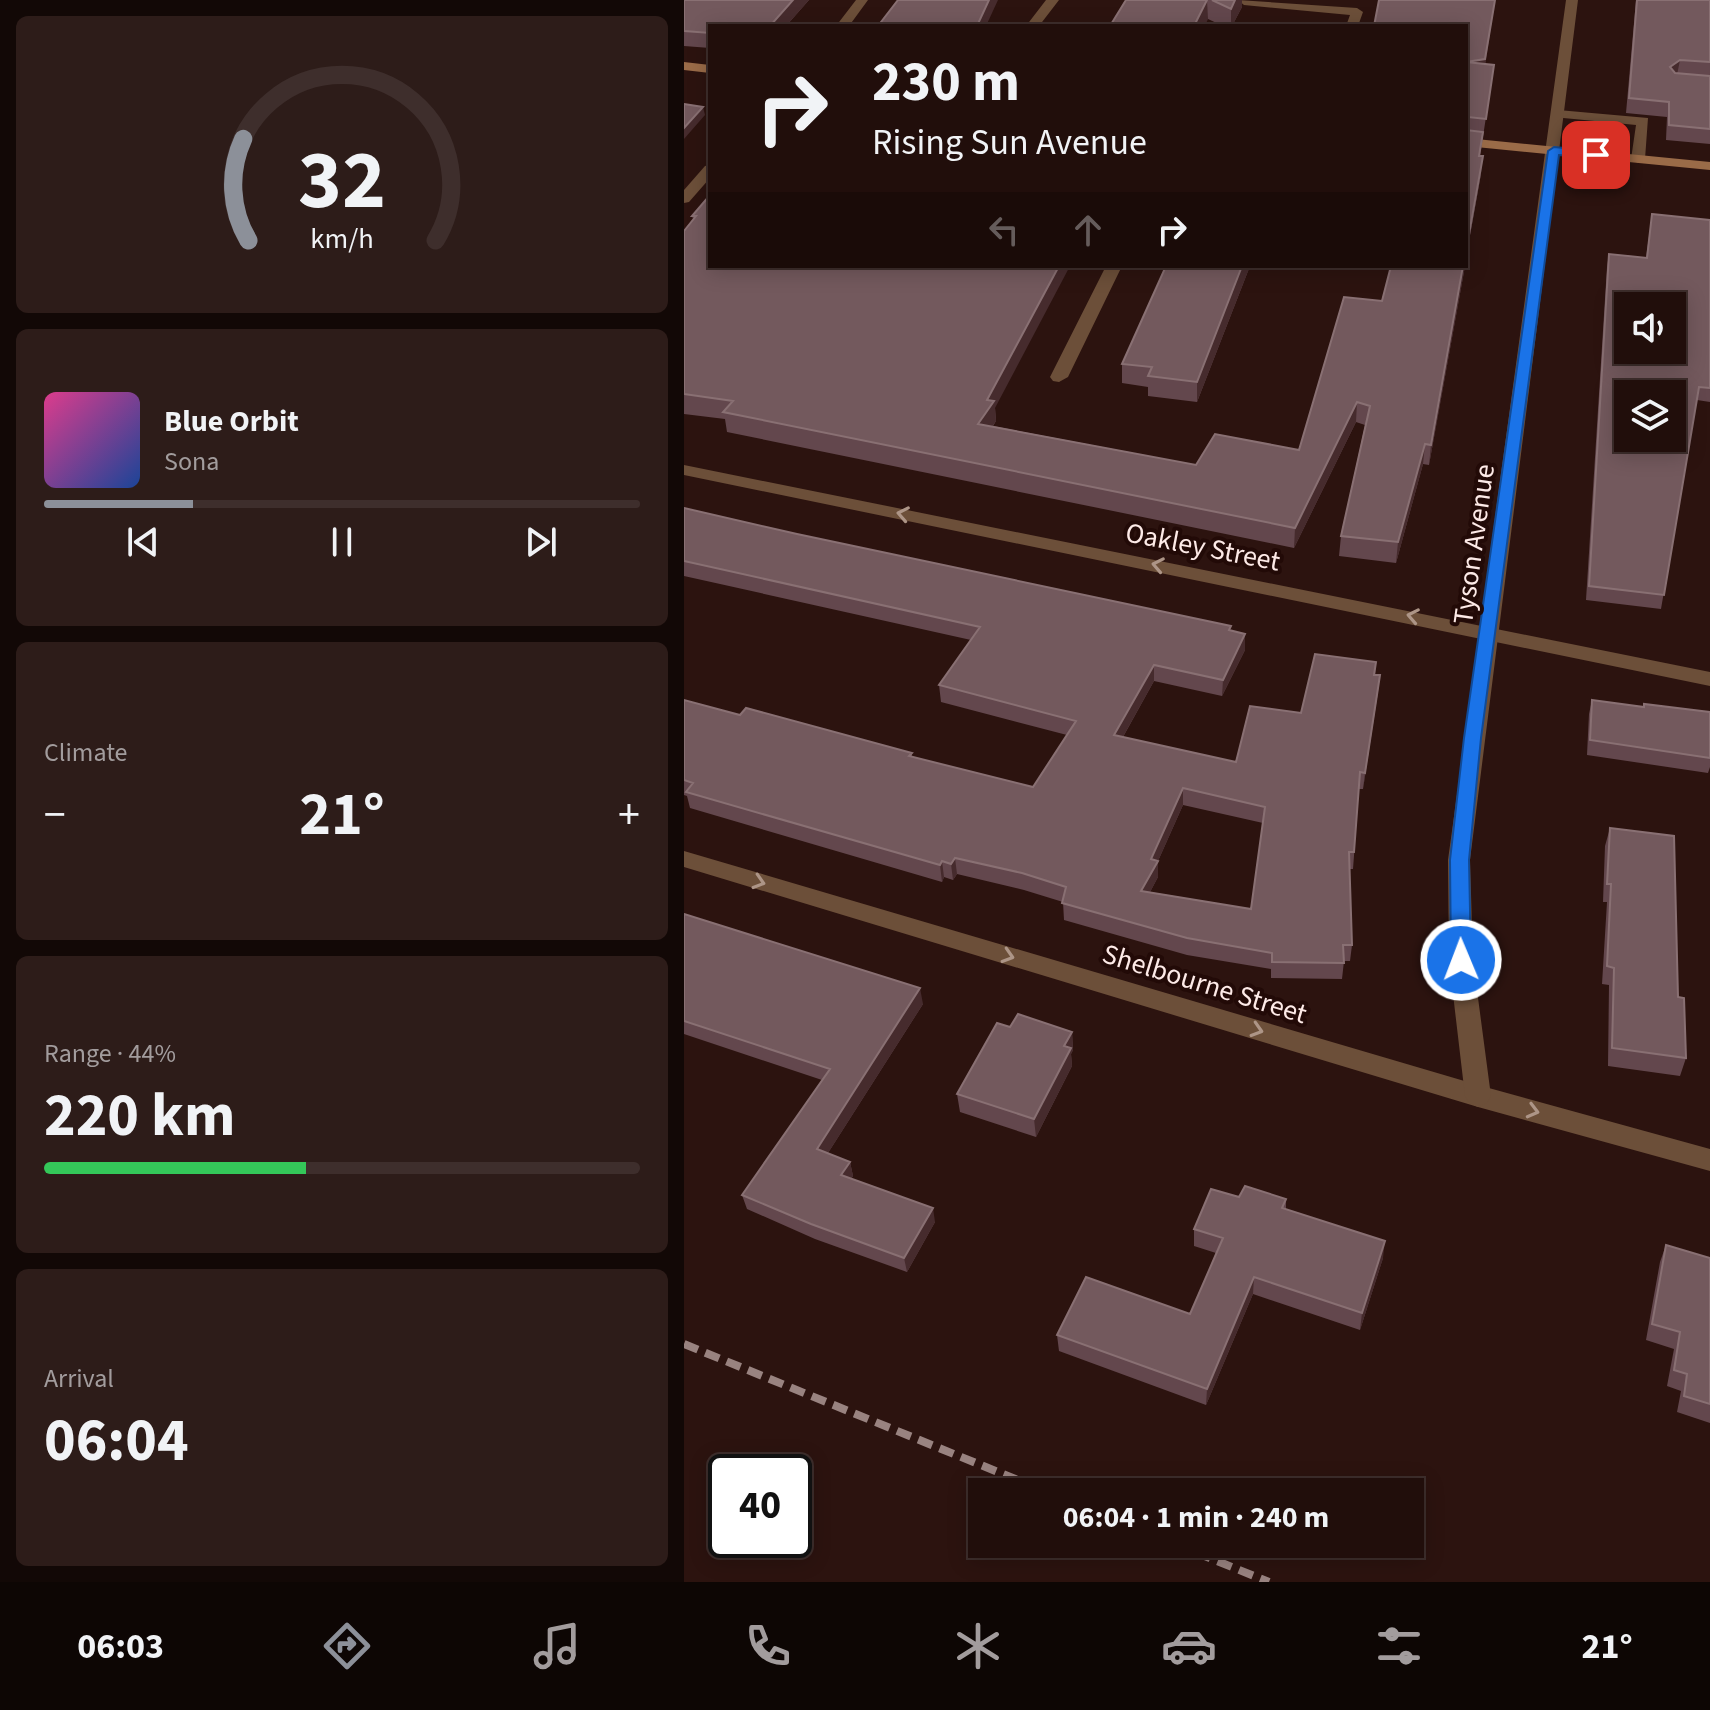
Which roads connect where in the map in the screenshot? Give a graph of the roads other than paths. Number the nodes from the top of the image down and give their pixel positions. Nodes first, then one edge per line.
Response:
1 (862, 0) edge
2 (1053, 0) edge
3 (1572, 0) edge
4 (1244, 1) edge
5 (844, 24) edge
6 (1034, 24) edge
7 (1353, 24) edge
8 (684, 66) edge
9 (708, 69) edge
10 (1558, 114) junction
11 (1468, 142) edge
12 (1554, 151) junction
13 (1638, 159) junction
14 (1710, 166) edge
15 (708, 171) edge
16 (684, 199) edge
17 (1113, 268) edge
18 (1059, 377) dead end
19 (684, 470) edge
20 (1489, 632) junction
21 (1710, 679) edge
22 (684, 859) edge
23 (1478, 1096) junction
24 (1710, 1160) edge

1 - 5 street
2 - 6 street
3 - 10 street, Tyson Avenue
4 - 7 street
8 - 9 main road
10 - 12 street, Tyson Avenue
10 - 13 street
11 - 12 main road
12 - 13 main road
12 - 20 street, Tyson Avenue
13 - 14 main road
15 - 16 street
17 - 18 street
20 -> 19 street, Oakley Street
20 - 21 street, Oakley Street
20 - 23 street, Tyson Avenue
22 -> 23 street, Shelbourne Street
23 -> 24 street, Shelbourne Street

